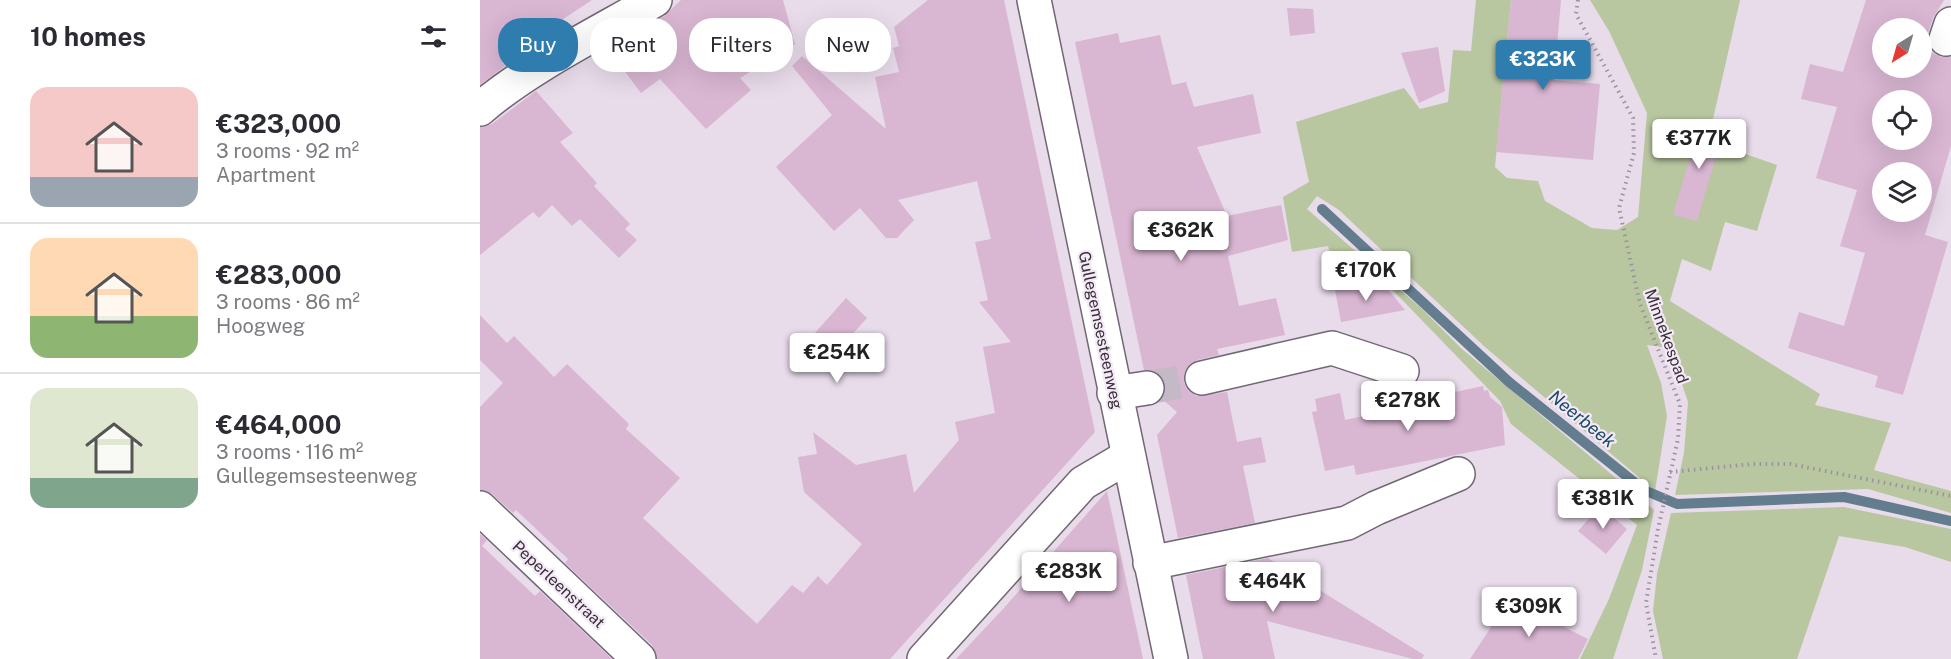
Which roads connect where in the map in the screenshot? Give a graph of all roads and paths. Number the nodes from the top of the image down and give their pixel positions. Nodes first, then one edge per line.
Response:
1 (654, 0) edge
2 (1034, 0) edge
3 (1578, 0) edge
4 (480, 109) edge
5 (1402, 371) dead end
6 (1203, 378) tunnel mouth
7 (1147, 388) tunnel mouth
8 (1114, 393) junction
9 (1127, 456) junction
10 (1670, 472) junction
11 (1458, 474) dead end
12 (1951, 496) edge
13 (480, 508) edge
14 (1150, 563) junction
15 (639, 659) edge
16 (924, 659) edge
17 (1171, 659) edge
18 (1656, 659) edge

1 - 4 street
2 - 8 street, Gullegemsesteenweg
3 - 10 path, Minnekespad
5 - 6 street
7 - 8 street
8 - 9 street, Gullegemsesteenweg
9 - 14 street, Gullegemsesteenweg
9 - 16 street
10 - 12 path
10 - 18 path, Minnekespad
11 - 14 street
13 - 15 street, Peperleenstraat
14 - 17 street, Gullegemsesteenweg

